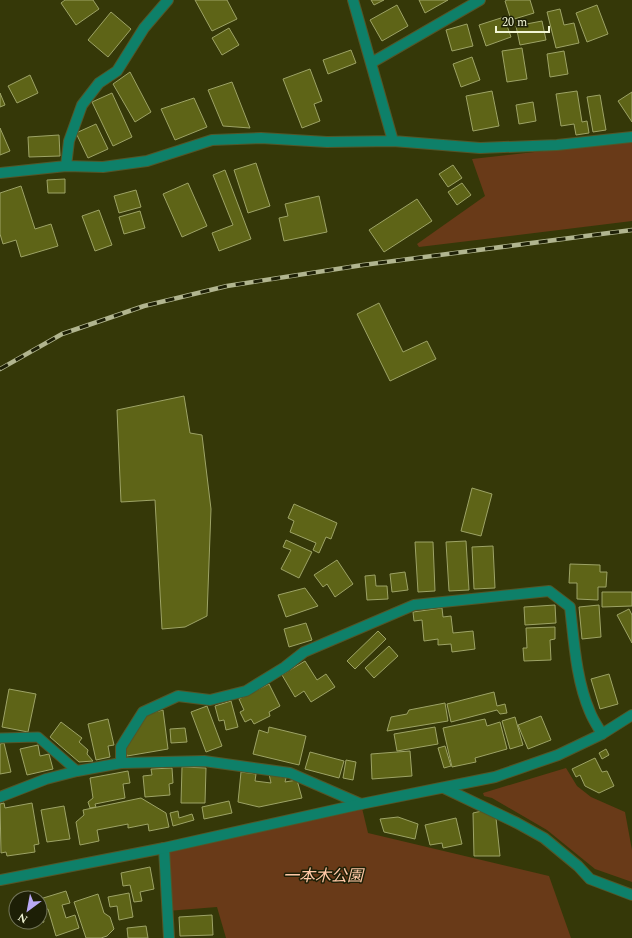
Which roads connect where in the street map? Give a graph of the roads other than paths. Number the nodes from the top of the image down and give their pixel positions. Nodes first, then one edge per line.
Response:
1 (168, 0) edge
2 (353, 0) edge
3 (480, 0) edge
4 (370, 63) junction
5 (632, 137) edge
6 (393, 142) junction
7 (66, 166) junction
8 (0, 173) edge
9 (632, 715) edge
10 (602, 734) junction
11 (0, 738) edge
12 (121, 763) junction
13 (77, 771) junction
14 (444, 788) junction
15 (0, 797) edge
16 (361, 804) junction
17 (164, 848) junction
18 (0, 880) edge
19 (632, 895) edge
20 (169, 938) edge

1 - 7 street
2 - 4 street
3 - 4 street
4 - 6 street
5 - 6 street
6 - 7 street
7 - 8 street
9 - 10 street
10 - 12 street
10 - 14 street
11 - 13 lane
12 - 13 street
12 - 16 street
13 - 15 street
14 - 16 street
14 - 19 street
16 - 17 street
17 - 18 street
17 - 20 street

